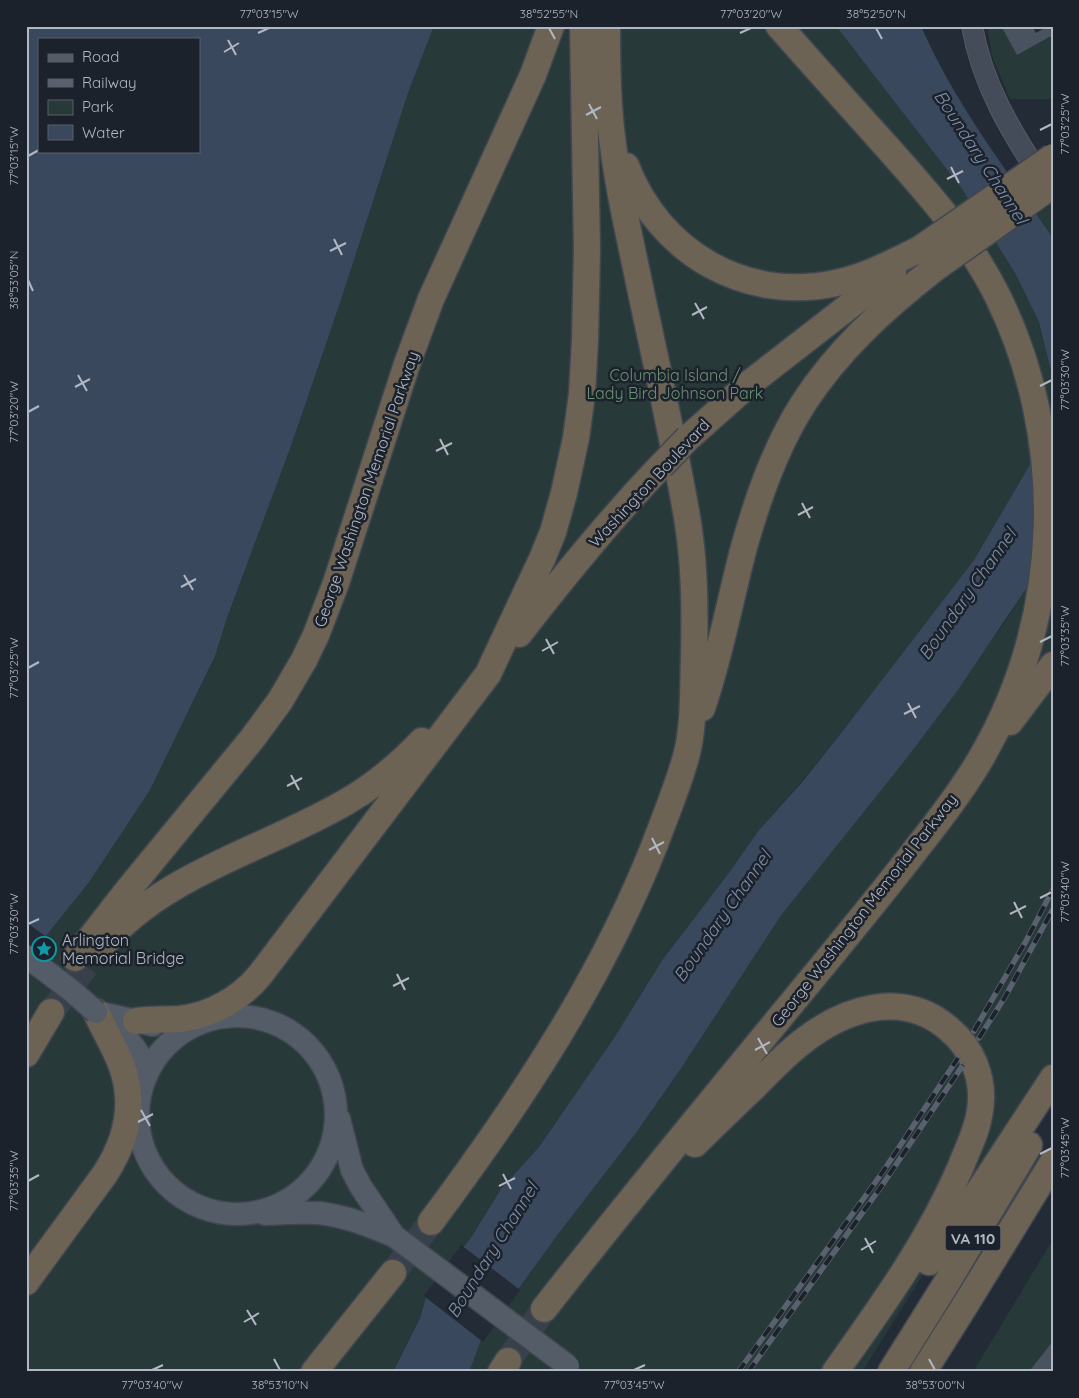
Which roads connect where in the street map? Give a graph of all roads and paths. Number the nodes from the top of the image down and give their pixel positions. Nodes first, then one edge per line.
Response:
1 (551, 26) edge
2 (583, 26) edge
3 (607, 26) edge
4 (780, 26) edge
5 (972, 26) edge
6 (611, 127) junction
7 (1053, 157) edge
8 (1044, 186) edge
9 (927, 259) junction
10 (1053, 665) edge
11 (488, 674) junction
12 (468, 701) junction
13 (687, 751) junction
14 (984, 753) junction
15 (279, 952) junction
16 (26, 956) edge
17 (96, 1012) junction
18 (40, 1013) tunnel mouth
19 (238, 1015) junction
20 (136, 1021) junction
21 (203, 1023) junction
22 (26, 1054) edge
23 (146, 1075) junction
24 (1053, 1078) edge
25 (1053, 1103) edge
26 (338, 1115) junction
27 (138, 1118) junction
28 (1053, 1162) edge
29 (99, 1183) junction
30 (619, 1213) junction
31 (254, 1214) junction
32 (431, 1222) tunnel mouth
33 (387, 1230) junction
34 (393, 1273) tunnel mouth
35 (26, 1282) edge
36 (544, 1309) tunnel mouth
37 (572, 1369) edge
38 (314, 1372) edge
39 (837, 1372) edge
40 (892, 1372) edge
41 (922, 1372) edge

1 - 12 highway, George Washington Memorial Parkway
2 - 11 highway
3 - 6 highway
4 - 14 highway, George Washington Memorial Parkway
5 - 8 street
6 - 9 highway
6 - 13 highway
7 - 8 highway, Washington Boulevard, bridge
8 - 9 highway, Washington Boulevard, bridge
9 - 11 highway, Washington Boulevard, bridge
9 - 13 highway, Washington Boulevard
10 - 14 highway
11 - 12 highway
12 - 15 highway
13 - 32 highway
14 - 30 highway, George Washington Memorial Parkway
15 - 19 highway
15 - 20 highway
16 - 17 main road, bridge
17 - 20 main road
17 - 23 main road
17 - 29 highway
18 - 22 highway
19 - 21 main road
19 - 26 main road
20 - 21 main road
21 - 23 main road
23 - 27 main road
24 - 39 highway
25 - 40 highway, VA 110
26 - 31 main road
26 - 33 main road
27 - 29 highway
27 - 31 main road
28 - 41 highway, VA 110
29 - 35 highway
30 - 36 highway, George Washington Memorial Parkway
30 - 39 highway
31 - 33 main road
33 - 37 main road, bridge
34 - 38 highway

